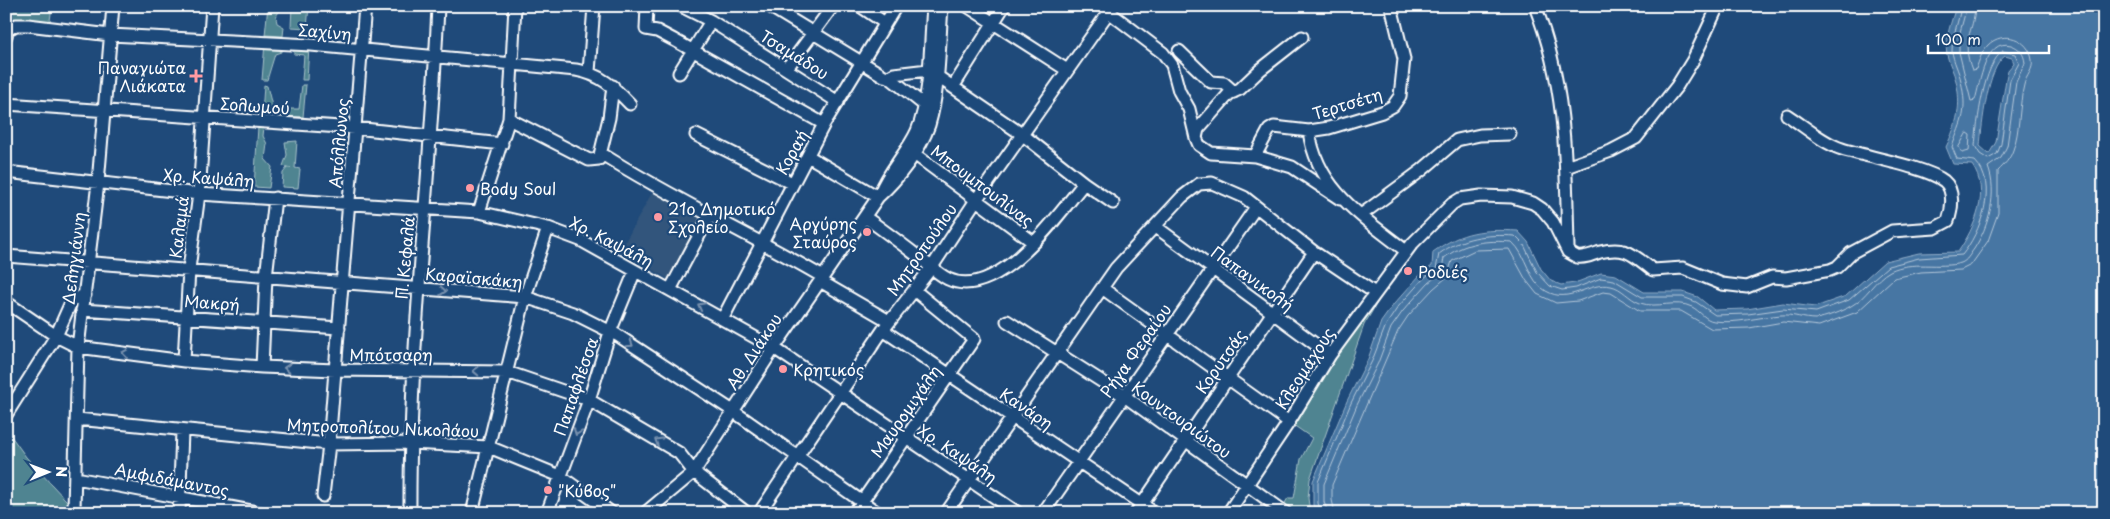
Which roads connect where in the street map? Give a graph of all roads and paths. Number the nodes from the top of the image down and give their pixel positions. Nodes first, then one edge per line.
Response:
1 (113, 6) edge
2 (212, 6) edge
3 (365, 6) edge
4 (438, 6) edge
5 (515, 6) edge
6 (594, 6) edge
7 (648, 6) edge
8 (681, 6) edge
9 (769, 6) edge
10 (833, 6) edge
11 (860, 6) edge
12 (896, 6) edge
13 (933, 6) edge
14 (942, 6) edge
15 (967, 6) edge
16 (1004, 6) edge
17 (1391, 6) edge
18 (1536, 6) edge
19 (1718, 6) edge
20 (1107, 8) edge
21 (711, 21) junction
22 (885, 23) junction
23 (992, 23) junction
24 (7, 33) edge
25 (812, 34) junction
26 (110, 35) junction
27 (1302, 37) dead end
28 (210, 39) junction
29 (362, 50) junction
30 (692, 51) junction
31 (1179, 51) dead end
32 (436, 58) junction
33 (861, 62) junction
34 (512, 64) junction
35 (787, 68) junction
36 (1067, 70) junction
37 (589, 72) junction
38 (932, 72) junction
39 (679, 73) dead end
40 (889, 77) junction
41 (613, 86) junction
42 (953, 87) junction
43 (1234, 92) junction
44 (838, 102) junction
45 (6, 104) edge
46 (630, 104) dead end
47 (924, 105) junction
48 (105, 112) junction
49 (1787, 115) dead end
50 (204, 118) junction
51 (509, 119) junction
52 (824, 124) junction
53 (355, 128) junction
54 (1309, 131) junction
55 (1510, 134) dead end
56 (696, 135) dead end
57 (432, 136) junction
58 (1023, 136) junction
59 (1196, 138) junction
60 (502, 144) junction
61 (914, 153) junction
62 (600, 156) junction
63 (808, 156) junction
64 (1255, 156) junction
65 (1566, 167) junction
66 (6, 172) edge
67 (792, 182) junction
68 (98, 183) junction
69 (1084, 183) junction
70 (199, 194) junction
71 (878, 197) junction
72 (275, 198) junction
73 (1340, 199) junction
74 (976, 200) junction
75 (1113, 203) dead end
76 (349, 204) junction
77 (1256, 207) junction
78 (424, 210) junction
79 (479, 212) junction
80 (710, 215) junction
81 (1360, 215) junction
82 (865, 216) junction
83 (1156, 227) junction
84 (548, 228) junction
85 (762, 241) junction
86 (1033, 242) junction
87 (1409, 247) junction
88 (1314, 252) junction
89 (1568, 252) junction
90 (6, 256) edge
91 (89, 262) junction
92 (932, 267) junction
93 (1212, 268) junction
94 (189, 269) junction
95 (635, 271) junction
96 (266, 277) junction
97 (822, 279) junction
98 (342, 283) junction
99 (417, 289) junction
100 (670, 290) junction
101 (914, 290) junction
102 (1105, 291) junction
103 (1375, 293) junction
104 (85, 295) junction
105 (524, 297) junction
106 (6, 302) edge
107 (82, 310) junction
108 (1273, 314) junction
109 (187, 316) junction
110 (723, 318) junction
111 (1007, 321) dead end
112 (264, 322) junction
113 (886, 325) junction
114 (339, 328) junction
115 (610, 332) junction
116 (1166, 333) junction
117 (56, 336) junction
118 (78, 347) junction
119 (774, 348) junction
120 (1059, 353) junction
121 (1330, 355) junction
122 (184, 361) junction
123 (262, 367) junction
124 (335, 370) junction
125 (412, 370) junction
126 (507, 372) junction
127 (950, 376) junction
128 (1227, 378) junction
129 (841, 393) junction
130 (1123, 395) junction
131 (589, 400) junction
132 (733, 411) junction
133 (6, 415) edge
134 (1011, 418) junction
135 (77, 420) junction
136 (1289, 422) junction
137 (182, 431) junction
138 (907, 438) junction
139 (1184, 441) junction
140 (410, 443) junction
141 (329, 444) junction
142 (489, 446) junction
143 (796, 455) junction
144 (1077, 461) junction
145 (694, 472) junction
146 (560, 476) junction
147 (76, 478) junction
148 (970, 480) junction
149 (1246, 486) junction
150 (178, 496) junction
151 (323, 496) dead end
152 (862, 502) junction
153 (1139, 509) edge
154 (78, 513) edge
155 (179, 513) edge
156 (262, 513) edge
157 (410, 513) edge
158 (472, 513) edge
159 (547, 513) edge
160 (612, 513) edge
161 (645, 513) edge
162 (747, 513) edge
163 (759, 513) edge
164 (854, 513) edge
165 (878, 513) edge
166 (946, 513) edge
167 (1018, 513) edge
168 (1042, 513) edge
169 (1154, 513) edge
170 (1228, 513) edge
171 (1286, 513) edge

1 - 26 street, Δεληγιάννη
2 - 28 street, Καλαμά
3 - 29 street, Απόλλωνος
4 - 32 street, Π. Κεφαλά
5 - 34 street
6 - 37 street
7 - 30 street
8 - 21 street, Τσαμάδου
9 - 25 street
10 - 25 street
11 - 22 street
12 - 22 street, Κοραή
13 - 38 street, Αθ. Διάκου
14 - 38 street, Αθ. Διάκου
15 - 23 street
16 - 23 street
17 - 54 street, Τερτσέτη
18 - 65 street
19 - 65 street
20 - 36 street, Μητροπούλου
20 - 59 street
21 - 30 street
21 - 35 street, Τσαμάδου
22 - 33 street, Κοραή
23 - 36 street
23 - 42 street
24 - 26 street, Σαχίνη
25 - 33 street
25 - 35 street
26 - 28 street, Σαχίνη
26 - 48 street, Δεληγιάννη
27 - 43 street
28 - 29 street, Σαχίνη
28 - 50 street, Καλαμά
29 - 32 street, Σαχίνη
29 - 53 street, Απόλλωνος
30 - 39 street
30 - 52 street
31 - 43 street
32 - 34 street, Σαχίνη
32 - 57 street, Π. Κεφαλά
33 - 40 street
33 - 44 street, Κοραή
34 - 37 street, Σαχίνη
34 - 51 street
35 - 44 street, Τσαμάδου
36 - 58 street, Μητροπούλου
37 - 41 street, Σαχίνη
38 - 40 street
38 - 42 street
38 - 47 street, Αθ. Διάκου
38 - 61 street, Αθ. Διάκου
40 - 47 street
41 - 46 street, Σαχίνη
41 - 62 street
42 - 58 street
43 - 59 street
44 - 52 street, Κοραή
45 - 48 street, Σολωμού
47 - 71 street, Αθ. Διάκου
48 - 50 street, Σολωμού
48 - 68 street, Δεληγιάννη
49 - 89 street
50 - 53 street, Σολωμού
50 - 70 street, Καλαμά
51 - 60 street
51 - 62 street, Κανάρη
52 - 63 street, Κοραή
53 - 57 street, Σολωμού
53 - 76 street, Απόλλωνος
54 - 64 street, Τερτσέτη
54 - 73 street
55 - 81 street
56 - 67 street
57 - 60 street, Σολωμού
57 - 78 street, Π. Κεφαλά
58 - 69 street
58 - 74 street, Μητροπούλου
59 - 64 street
60 - 79 street
61 - 71 street, Αθ. Διάκου
61 - 74 street, Μπουμπουλίνας
62 - 80 street, Κανάρη
63 - 67 street, Κοραή
63 - 71 street
64 - 73 street
65 - 89 street
66 - 68 street, Χρ. Καψάλη
67 - 85 street, Κοραή
68 - 70 street, Χρ. Καψάλη
68 - 91 street, Δεληγιάννη
69 - 75 street
69 - 86 street
70 - 72 street, Χρ. Καψάλη
70 - 94 street, Καλαμά
71 - 82 street, Αθ. Διάκου
72 - 76 street, Χρ. Καψάλη
72 - 96 street
73 - 81 street
74 - 86 street, Μπουμπουλίνας
74 - 92 street, Μητροπούλου
76 - 78 street, Χρ. Καψάλη
76 - 98 street, Απόλλωνος
77 - 83 street
77 - 88 street
77 - 93 street, Ρήγα Φεραίου
78 - 79 street, Χρ. Καψάλη
78 - 99 street, Π. Κεφαλά
79 - 84 street, Χρ. Καψάλη
80 - 85 street, Κανάρη
80 - 100 street
81 - 87 street
82 - 92 street
82 - 97 street, Αθ. Διάκου
83 - 93 street, Παπανικολή
83 - 102 street
84 - 95 street, Χρ. Καψάλη
84 - 105 street
85 - 97 street, Κανάρη
85 - 110 street, Κοραή
86 - 92 street
87 - 89 street, Κλεομάχους
87 - 103 street, Κλεομάχους
88 - 103 street
88 - 108 street, Κορυτσάς
90 - 91 street, Καραϊσκάκη
91 - 94 street, Καραϊσκάκη
91 - 104 street, Δεληγιάννη
92 - 101 street, Μητροπούλου
93 - 108 street, Παπανικολή
93 - 116 street, Ρήγα Φεραίου
94 - 96 street, Καραϊσκάκη
94 - 109 street, Καλαμά
95 - 100 street, Χρ. Καψάλη
95 - 115 street, Παπαφλέσσα
96 - 98 street, Καραϊσκάκη
96 - 112 street
97 - 113 street, Κανάρη
97 - 119 street, Αθ. Διάκου
98 - 99 street, Καραϊσκάκη
98 - 114 street, Απόλλωνος
99 -> 105 street, Καραϊσκάκη
99 - 125 street, Π. Κεφαλά
110 -> 100 street, Χρ. Καψάλη
101 - 113 street, Μητροπούλου
101 - 127 street, Μαυρομιχάλη
102 - 116 street
102 - 120 street
103 - 121 street, Κλεομάχους
104 - 107 street, Δεληγιάννη
104 - 117 street
105 - 115 street, Καραϊσκάκη
105 - 126 street
106 - 117 street, Μπότσαρη
107 - 109 street, Μακρή
107 - 118 street, Δεληγιάννη
108 - 121 street, Παπανικολή
108 - 128 street, Κορυτσάς
109 - 112 street, Μακρή
109 - 122 street, Καλαμά
110 - 119 street, Χρ. Καψάλη
111 - 120 street, Κουντουριώτου
112 - 114 street, Μακρή
112 - 123 street
113 - 127 street, Κανάρη
113 - 129 street, Μητροπούλου
114 - 124 street, Απόλλωνος
115 - 131 street, Παπαφλέσσα
115 -> 132 street, Καραϊσκάκη
116 - 128 street
116 - 130 street, Ρήγα Φεραίου
117 - 118 street, Μπότσαρη
117 - 133 street
122 -> 118 street, Μπότσαρη
118 - 135 street, Δεληγιάννη
119 - 129 street, Χρ. Καψάλη
119 - 132 street, Αθ. Διάκου
120 - 130 street, Κουντουριώτου
120 - 134 street
121 - 136 street, Κλεομάχους
122 - 123 street, Μπότσαρη
124 -> 123 street, Μπότσαρη
124 - 125 street, Μπότσαρη
124 - 141 street
126 -> 125 street, Μπότσαρη
125 - 140 street, Π. Κεφαλά
126 - 131 street, Μπότσαρη
126 - 142 street
127 - 134 street, Κανάρη
127 - 138 street, Μαυρομιχάλη
128 - 136 street
128 - 139 street, Κορυτσάς
129 - 138 street, Χρ. Καψάλη
129 - 143 street, Μητροπούλου
130 - 139 street, Κουντουριώτου
130 - 144 street, Ρήγα Φεραίου
145 -> 131 street, Μπότσαρη
131 -> 146 street, Παπαφλέσσα
132 - 143 street, Καραϊσκάκη
132 - 145 street, Αθ. Διάκου
134 - 144 street, Κανάρη
134 - 148 street
135 - 137 street, Μητροπολίτου Νικολάου
135 - 147 street, Δεληγιάννη
136 - 149 street, Κλεομάχους
137 - 141 street, Μητροπολίτου Νικολάου
137 - 150 street
138 - 148 street, Χρ. Καψάλη
138 - 152 street, Μαυρομιχάλη
139 - 149 street, Κουντουριώτου
139 - 153 street, Κορυτσάς
140 - 141 street, Μητροπολίτου Νικολάου
140 - 142 street, Μητροπολίτου Νικολάου
140 - 157 street, Π. Κεφαλά
141 - 151 street
142 - 146 street, Μητροπολίτου Νικολάου
142 - 158 street
143 - 152 street, Καραϊσκάκη
143 - 163 street, Μητροπούλου
144 - 153 street, Κανάρη
144 - 168 street, Ρήγα Φεραίου
145 - 161 street, Αθ. Διάκου
145 - 162 street, Μπότσαρη
146 - 159 street, Παπαφλέσσα
146 - 160 street, Μητροπολίτου Νικολάου
147 - 150 street, Αμφιδάμαντος
147 - 154 street, Δεληγιάννη
148 - 166 street
148 - 167 street, Χρ. Καψάλη
149 - 170 street, Κλεομάχους
149 - 171 street, Κουντουριώτου
150 - 155 street
150 - 156 street, Αμφιδάμαντος
152 - 164 street, Μαυρομιχάλη
152 - 165 street, Καραϊσκάκη
153 - 169 street, Κανάρη

